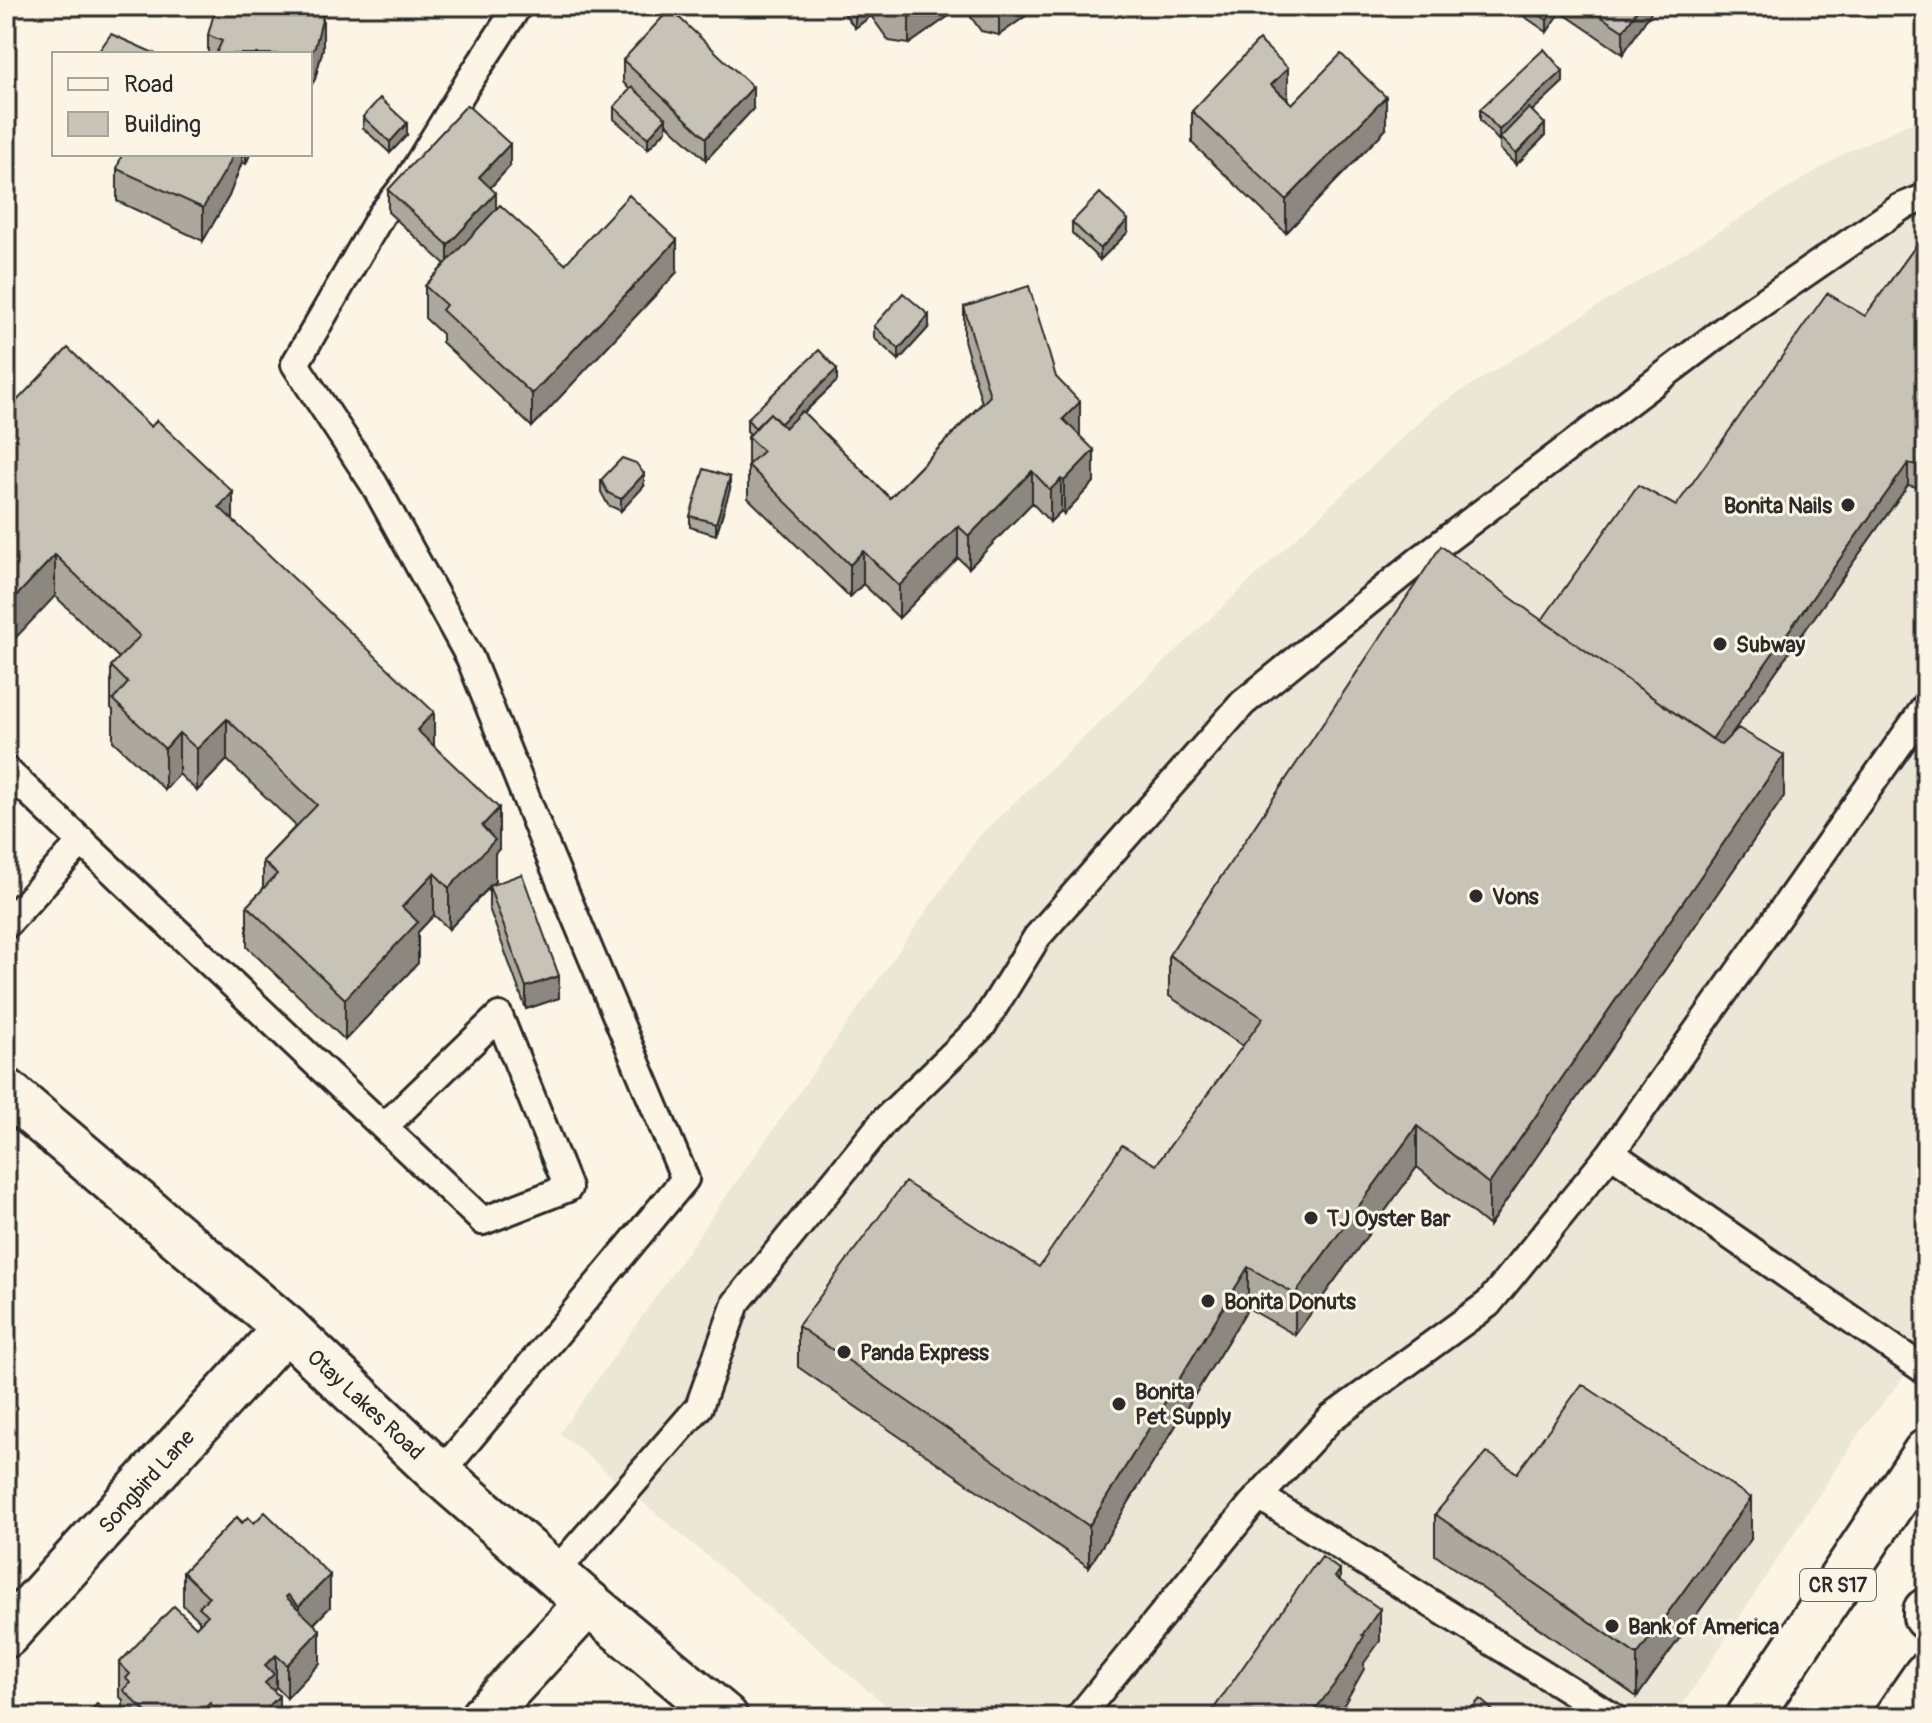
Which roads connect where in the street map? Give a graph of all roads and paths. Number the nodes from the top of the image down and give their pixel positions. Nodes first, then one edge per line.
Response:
1 (518, 6) edge
2 (1926, 197) edge
3 (1926, 706) edge
4 (6, 770) edge
5 (82, 841) junction
6 (6, 925) edge
7 (6, 1091) edge
8 (384, 1127) junction
9 (1611, 1153) junction
10 (286, 1328) junction
11 (1926, 1371) edge
12 (1926, 1452) edge
13 (440, 1474) junction
14 (1259, 1496) junction
15 (554, 1574) junction
16 (588, 1603) junction
17 (6, 1635) edge
18 (1926, 1675) edge
19 (483, 1717) edge
20 (725, 1717) edge
21 (1079, 1717) edge
22 (1613, 1717) edge
23 (1749, 1717) edge
24 (1897, 1717) edge

1 - 13 lane
2 - 15 lane
3 - 9 lane
4 - 5 lane
5 - 6 lane
5 - 8 lane
7 - 10 main road, Otay Lakes Road
8 - 8 lane
9 - 11 lane
9 - 14 lane
10 - 13 main road, Otay Lakes Road
10 - 17 main road, Songbird Lane
12 - 23 main road, CR S17
13 - 15 main road, Otay Lakes Road
14 - 21 lane
14 - 22 lane
15 - 16 main road, Otay Lakes Road
16 - 19 main road
16 - 20 main road, Otay Lakes Road
18 - 24 main road

